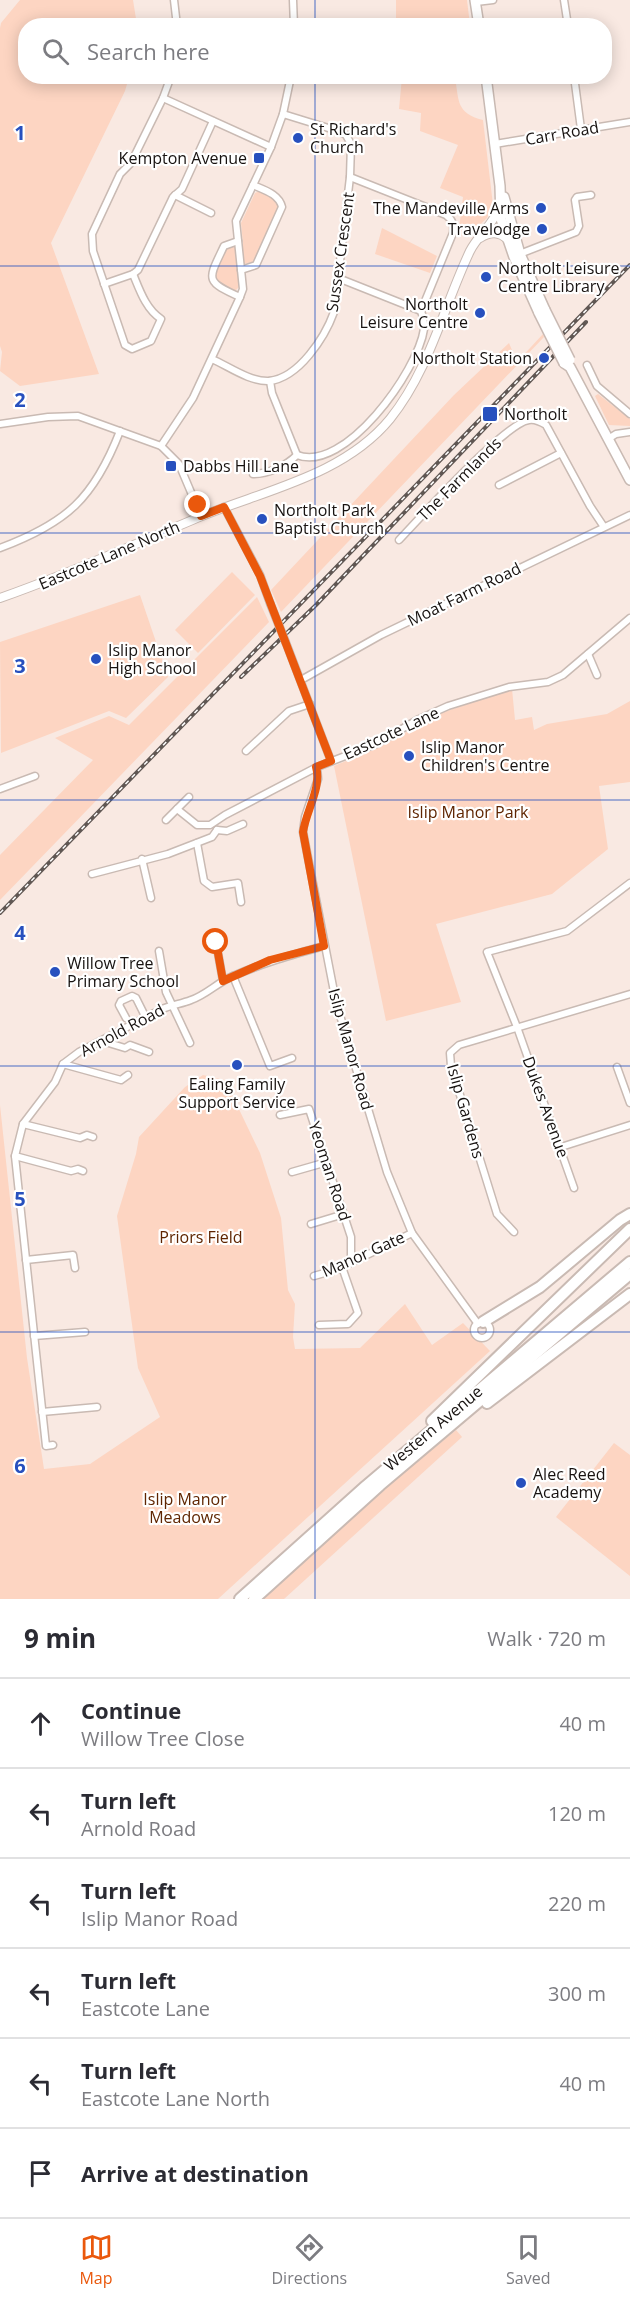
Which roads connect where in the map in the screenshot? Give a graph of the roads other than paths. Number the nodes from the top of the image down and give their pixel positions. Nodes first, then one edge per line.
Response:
1 (174, 0) edge
2 (293, 0) edge
3 (493, 0) edge
4 (564, 0) edge
5 (475, 1) edge
6 (176, 18) edge
7 (294, 18) edge
8 (478, 18) edge
9 (567, 18) edge
10 (168, 84) edge
11 (289, 84) edge
12 (487, 84) edge
13 (575, 84) edge
14 (163, 98) junction
15 (283, 114) junction
16 (213, 120) junction
17 (630, 122) edge
18 (581, 129) junction
19 (495, 144) junction
20 (271, 147) junction
21 (350, 177) junction
22 (253, 184) junction
23 (500, 186) junction
24 (176, 194) junction
25 (591, 195) dead end
26 (500, 206) junction
27 (211, 213) dead end
28 (507, 228) junction
29 (483, 233) junction
30 (238, 242) junction
31 (476, 242) junction
32 (517, 255) junction
33 (241, 270) junction
34 (133, 274) junction
35 (338, 278) junction
36 (104, 284) junction
37 (240, 297) junction
38 (421, 311) junction
39 (212, 359) junction
40 (586, 365) dead end
41 (270, 381) junction
42 (630, 414) edge
43 (0, 424) edge
44 (120, 431) junction
45 (630, 432) edge
46 (608, 439) junction
47 (161, 446) junction
48 (561, 453) junction
49 (297, 455) junction
50 (253, 474) dead end
51 (630, 480) edge
52 (499, 485) dead end
53 (224, 507) junction
54 (630, 515) edge
55 (201, 516) junction
56 (604, 527) junction
57 (399, 540) dead end
58 (0, 548) edge
59 (0, 598) edge
60 (630, 618) edge
61 (588, 654) junction
62 (597, 675) dead end
63 (301, 680) junction
64 (310, 704) junction
65 (246, 751) dead end
66 (331, 761) junction
67 (316, 767) junction
68 (35, 776) dead end
69 (0, 789) edge
70 (189, 797) dead end
71 (177, 809) junction
72 (166, 820) dead end
73 (214, 822) junction
74 (243, 824) dead end
75 (217, 830) junction
76 (197, 843) junction
77 (142, 859) junction
78 (92, 874) dead end
79 (630, 883) edge
80 (151, 898) dead end
81 (241, 902) dead end
82 (216, 942) dead end
83 (324, 946) junction
84 (159, 951) dead end
85 (233, 976) junction
86 (223, 981) junction
87 (630, 994) edge
88 (172, 1004) junction
89 (126, 1018) dead end
90 (146, 1018) junction
91 (517, 1026) junction
92 (101, 1041) junction
93 (190, 1043) dead end
94 (149, 1052) dead end
95 (292, 1058) dead end
96 (63, 1064) junction
97 (617, 1067) dead end
98 (128, 1075) dead end
99 (630, 1103) edge
100 (280, 1115) dead end
101 (23, 1124) junction
102 (630, 1125) edge
103 (93, 1137) dead end
104 (561, 1147) junction
105 (15, 1156) junction
106 (327, 1162) junction
107 (83, 1171) dead end
108 (292, 1172) dead end
109 (574, 1188) dead end
110 (344, 1214) junction
111 (630, 1214) edge
112 (311, 1224) dead end
113 (630, 1229) edge
114 (514, 1232) dead end
115 (412, 1233) junction
116 (26, 1260) junction
117 (351, 1262) junction
118 (630, 1262) edge
119 (342, 1267) junction
120 (75, 1268) dead end
121 (630, 1274) edge
122 (314, 1275) dead end
123 (630, 1294) edge
124 (480, 1323) joint
125 (319, 1325) dead end
126 (85, 1332) dead end
127 (34, 1336) junction
128 (97, 1407) dead end
129 (42, 1412) junction
130 (53, 1445) dead end
131 (380, 1485) junction
132 (366, 1486) junction
133 (240, 1599) edge
134 (254, 1599) edge

1 - 6 street
2 - 7 street
3 - 5 street
4 - 9 street
5 - 8 main road
10 - 14 street
11 - 15 street
12 - 19 main road
13 - 18 street
14 - 16 street
14 - 36 street
15 - 20 street
15 - 21 street, Sussex Crescent
16 - 20 street
16 - 24 street
17 - 18 street, Carr Road
18 - 19 street, Carr Road
19 - 23 main road
20 - 22 street
21 - 35 street, Sussex Crescent
21 - 38 street
22 - 30 street
22 - 33 street
23 - 26 main road
23 - 28 main road
24 - 27 street
24 - 34 street
25 - 32 street
26 - 28 main road
26 - 29 street, Eastcote Lane North
28 - 29 street
28 - 31 street
28 - 32 main road
29 - 31 street, Eastcote Lane North
30 - 33 street
30 - 37 street
31 - 53 street, Eastcote Lane North
32 - 46 main road, bridge
33 - 37 street
34 - 36 street
34 - 36 street
35 - 38 street
35 - 41 street, Sussex Crescent
37 - 39 street
38 - 49 street
39 - 41 street
39 - 47 street
40 - 42 street
41 - 49 street
43 - 44 street
44 - 47 street
44 - 58 street
45 - 46 street
46 - 51 main road
47 - 55 street
48 - 52 street
48 - 56 street, The Farmlands
48 - 57 street, The Farmlands
49 - 50 street
53 - 55 street, Eastcote Lane North
53 - 63 street, Eastcote Lane, bridge
54 - 56 street, Moat Farm Road
55 - 59 street, Eastcote Lane North
56 - 63 street, Moat Farm Road
60 - 61 street, Eastcote Lane
61 - 62 street
61 - 66 street, Eastcote Lane
63 - 64 street, Eastcote Lane
64 - 65 street
64 - 66 street, Eastcote Lane
66 - 67 street
67 - 73 street
67 - 83 street, Islip Manor Road
68 - 69 street
70 - 71 street
71 - 72 street
71 - 73 street
73 - 75 street
74 - 75 street
75 - 76 street
76 - 77 street
76 - 81 street
77 - 78 street
77 - 80 street
79 - 91 street, Dukes Avenue
82 - 86 street
83 - 85 street, Arnold Road
83 - 115 street, Islip Manor Road
84 - 88 street
85 - 86 street, Arnold Road
85 - 95 street
86 - 88 street, Arnold Road
87 - 91 street
88 - 90 street, Arnold Road
88 - 93 street
89 - 90 street
90 - 92 street, Arnold Road
91 - 104 street, Dukes Avenue
91 - 114 street, Islip Gardens
92 - 94 street
92 - 96 street, Arnold Road
96 - 98 street
96 - 101 street, Arnold Road
97 - 99 street
100 - 106 street, Yeoman Road
101 - 103 street
101 - 105 street, Arnold Road
102 - 104 street
104 - 109 street, Dukes Avenue
105 - 107 street
105 - 116 street, Arnold Road
106 - 108 street
106 - 110 street, Yeoman Road
110 - 112 street
110 - 117 street, Yeoman Road
111 - 124 highway
113 - 132 highway
115 - 117 street, Manor Gate
115 - 124 street, Islip Manor Road
116 - 120 street
116 - 127 street, Arnold Road
117 - 119 street, Manor Gate
118 - 132 highway, Western Avenue
119 - 122 street, Manor Gate
119 - 125 street
121 - 131 highway, Western Avenue
123 - 131 highway
126 - 127 street
127 - 129 street, Arnold Road
128 - 129 street
129 - 130 street, Arnold Road
131 - 134 highway, Western Avenue
132 - 133 highway, Western Avenue

